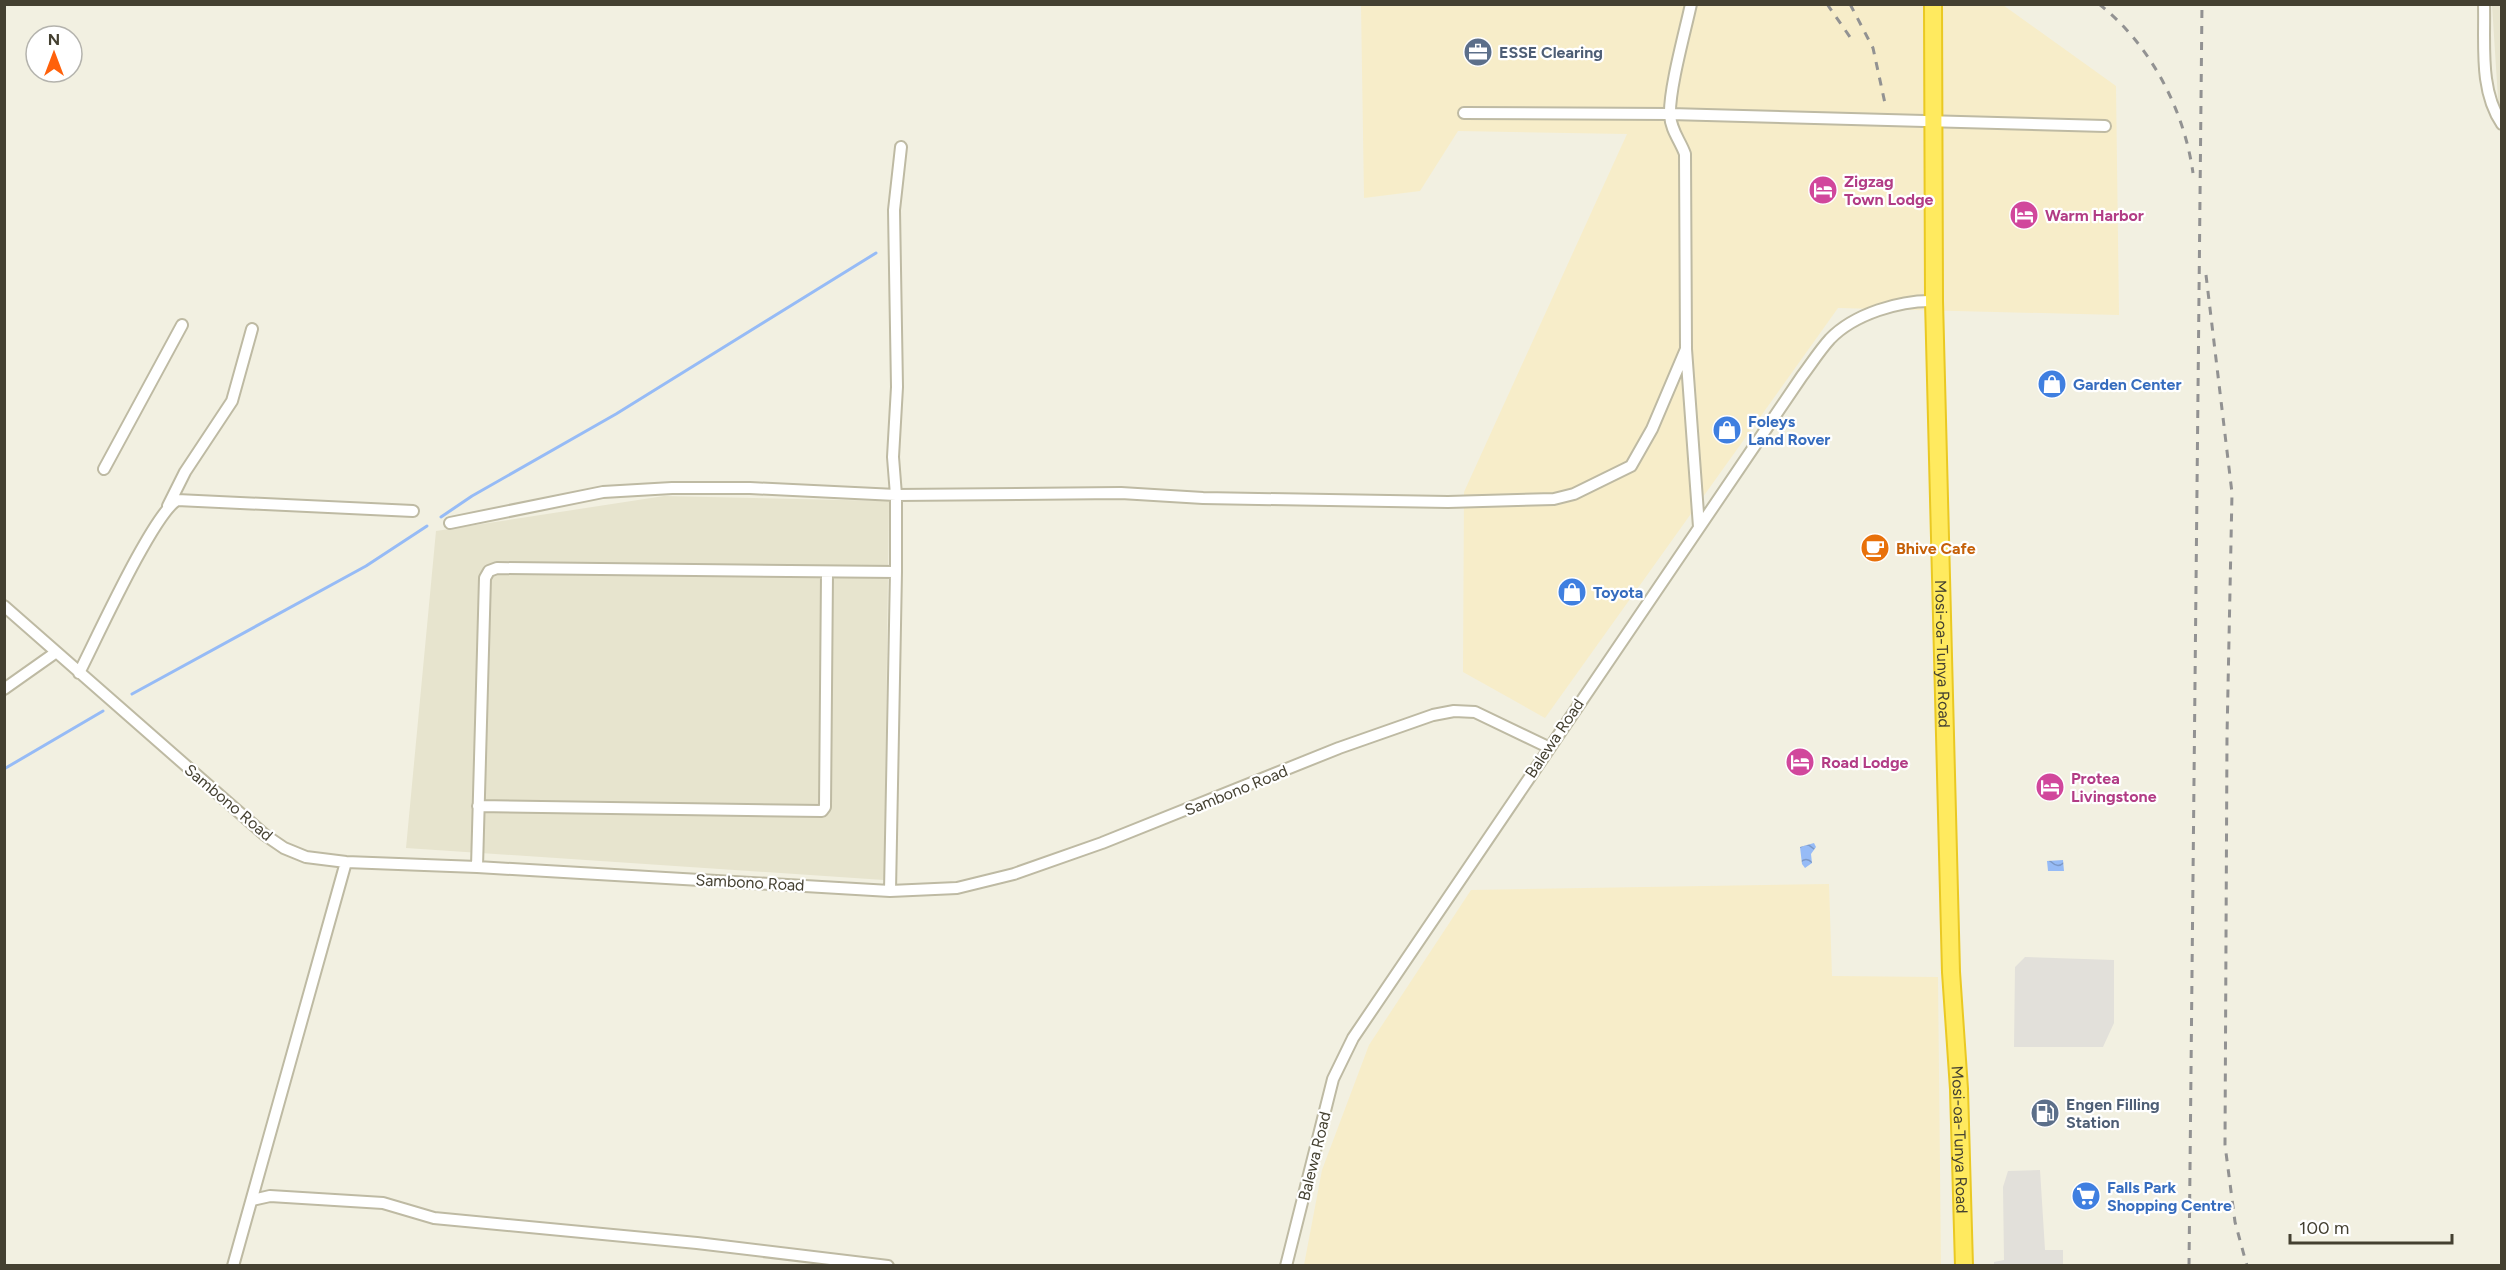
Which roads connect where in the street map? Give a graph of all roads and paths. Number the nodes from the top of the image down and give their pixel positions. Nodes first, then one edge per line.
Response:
1 (1691, 4) edge
2 (1933, 4) edge
3 (2484, 4) edge
4 (1464, 114) dead end
5 (1670, 114) junction
6 (1935, 121) junction
7 (2502, 124) edge
8 (2105, 126) dead end
9 (901, 147) dead end
10 (1934, 301) junction
11 (182, 325) dead end
12 (252, 329) dead end
13 (1686, 349) junction
14 (104, 469) dead end
15 (896, 495) junction
16 (168, 506) junction
17 (413, 511) dead end
18 (450, 523) dead end
19 (1699, 527) junction
20 (896, 572) junction
21 (827, 574) junction
22 (4, 606) edge
23 (55, 653) junction
24 (79, 673) junction
25 (4, 689) edge
26 (1548, 747) junction
27 (478, 806) junction
28 (346, 862) junction
29 (477, 867) junction
30 (890, 891) junction
31 (252, 1200) junction
32 (233, 1266) edge
33 (888, 1266) edge
34 (1286, 1266) edge
35 (1964, 1266) edge

1 - 5 street
2 - 6 highway, Mosi-oa-Tunya Road
3 - 7 street
4 - 5 street
5 - 6 street
5 - 13 street
6 - 8 street
6 - 10 highway, Mosi-oa-Tunya Road
9 - 15 street
10 - 19 street, Balewa Road
10 - 35 highway, Mosi-oa-Tunya Road
11 - 14 street
12 - 16 street
13 - 15 street
13 - 19 street
15 - 18 street
15 - 20 street
16 - 17 street
16 - 24 street
19 - 26 street, Balewa Road
20 - 21 street
20 - 30 street
21 - 27 street
21 - 27 street
22 - 23 street, Sambono Road
23 - 24 street, Sambono Road
23 - 25 street
24 - 28 street, Sambono Road
26 - 30 street, Sambono Road
26 - 34 street, Balewa Road
27 - 29 street
28 - 29 street, Sambono Road
28 - 31 street
29 - 30 street, Sambono Road
31 - 32 street
31 - 33 street

